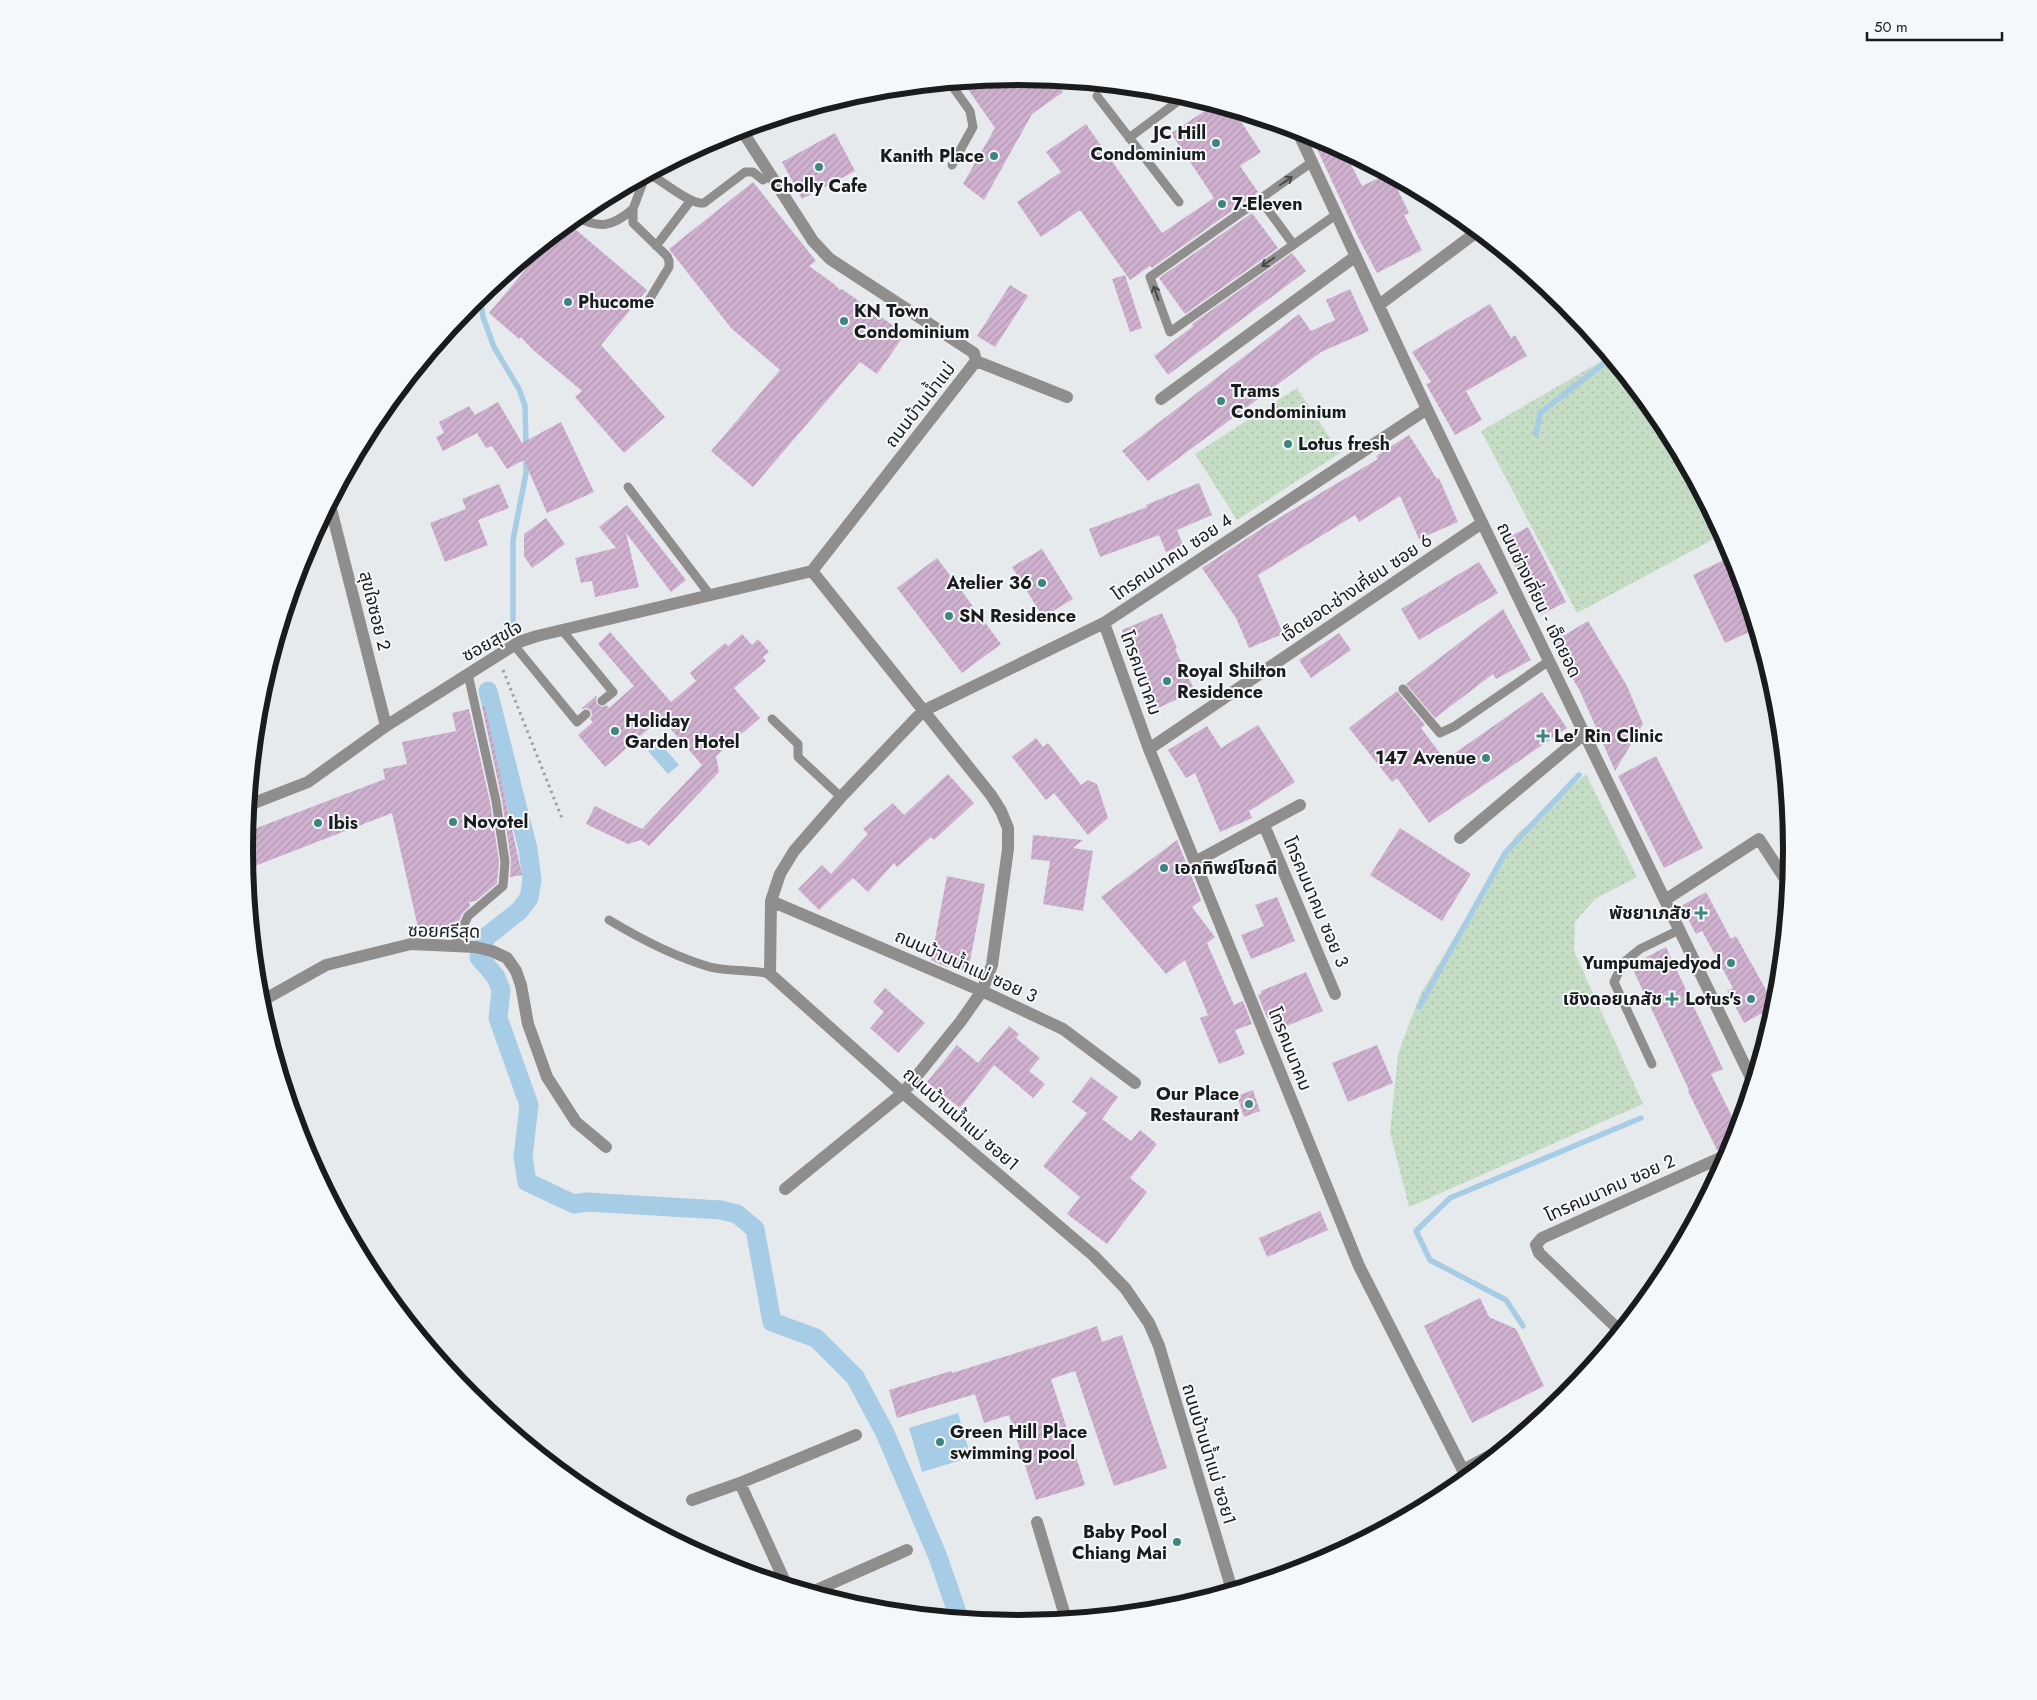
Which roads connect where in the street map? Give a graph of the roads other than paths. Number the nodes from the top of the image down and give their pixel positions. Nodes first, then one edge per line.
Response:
1 (954, 88) edge
2 (1098, 96) dead end
3 (1177, 102) edge
4 (745, 136) edge
5 (1129, 138) junction
6 (1302, 140) edge
7 (1312, 162) junction
8 (952, 165) dead end
9 (770, 175) junction
10 (655, 177) edge
11 (643, 184) edge
12 (1260, 199) junction
13 (691, 200) junction
14 (1179, 202) dead end
15 (633, 210) junction
16 (1337, 214) junction
17 (584, 221) edge
18 (1473, 235) edge
19 (1293, 244) junction
20 (656, 246) junction
21 (1356, 256) junction
22 (649, 300) dead end
23 (1379, 305) junction
24 (976, 361) junction
25 (1067, 396) dead end
26 (1161, 399) dead end
27 (1427, 409) junction
28 (628, 487) dead end
29 (332, 512) edge
30 (1482, 523) junction
31 (812, 571) junction
32 (710, 595) junction
33 (1104, 623) junction
34 (562, 630) junction
35 (514, 645) junction
36 (1549, 661) junction
37 (468, 674) junction
38 (1403, 689) dead end
39 (602, 701) dead end
40 (923, 711) junction
41 (586, 714) dead end
42 (772, 719) dead end
43 (386, 726) junction
44 (1584, 734) junction
45 (1150, 749) junction
46 (841, 797) junction
47 (255, 802) edge
48 (1300, 805) dead end
49 (1264, 825) junction
50 (1460, 838) dead end
51 (1195, 862) junction
52 (1783, 876) edge
53 (1664, 900) junction
54 (771, 901) junction
55 (609, 920) dead end
56 (1679, 930) junction
57 (454, 946) junction
58 (770, 974) junction
59 (982, 991) junction
60 (1335, 994) dead end
61 (268, 998) edge
62 (1652, 1064) dead end
63 (1749, 1074) edge
64 (1135, 1083) dead end
65 (903, 1093) junction
66 (606, 1147) dead end
67 (1718, 1159) edge
68 (785, 1189) dead end
69 (1616, 1327) edge
70 (856, 1435) dead end
71 (1464, 1472) edge
72 (740, 1483) junction
73 (692, 1500) dead end
74 (1037, 1522) dead end
75 (907, 1550) dead end
76 (783, 1577) edge
77 (1230, 1585) edge
78 (820, 1589) edge
79 (1064, 1613) edge

1 - 8 lane
2 - 5 lane
3 - 5 lane
4 - 9 street, ถนนบ้านน้ำแม่
5 - 14 lane
6 - 7 street, ถนนช่างเคี่ยน - เจ็ดยอด
12 -> 7 lane
7 - 16 street, ถนนช่างเคี่ยน - เจ็ดยอด
9 - 13 lane
9 - 24 street, ถนนบ้านน้ำแม่
10 - 13 lane
11 - 15 lane
12 - 19 lane
19 -> 12 lane
13 - 20 lane
15 - 17 lane
15 - 20 lane
16 - 19 lane
16 - 21 street, ถนนช่างเคี่ยน - เจ็ดยอด
18 - 23 street
20 - 22 lane
21 - 23 street, ถนนช่างเคี่ยน - เจ็ดยอด
21 - 26 street
23 - 27 street, ถนนช่างเคี่ยน - เจ็ดยอด
24 - 25 street
24 - 31 street, ถนนบ้านน้ำแม่
27 - 30 street, ถนนช่างเคี่ยน - เจ็ดยอด
27 - 33 street, โทรคมนาคม ซอย 4
28 - 32 lane
29 - 43 street, สุขใจซอย 2
30 - 36 street, ถนนช่างเคี่ยน - เจ็ดยอด
30 - 45 street, เจ็ดยอด-ช่างเคี่ยน ซอย 6
31 - 32 street, ซอยสุขใจ
31 - 40 street
32 - 34 street, ซอยสุขใจ
33 - 40 street, โทรคมนาคม ซอย 4
33 - 45 street, โทรคมนาคม
34 - 35 street, ซอยสุขใจ
34 - 39 lane
35 - 37 street, ซอยสุขใจ
35 - 41 lane
36 - 38 lane
36 - 44 street, ถนนช่างเคี่ยน - เจ็ดยอด
37 - 43 street, ซอยสุขใจ
37 - 57 lane
40 - 46 street
40 - 59 street
42 - 46 lane
43 - 47 street, ซอยสุขใจ
44 - 50 street
44 - 53 street, ถนนช่างเคี่ยน - เจ็ดยอด
45 - 51 street, โทรคมนาคม
46 - 54 street
48 - 49 street, โทรคมนาคม ซอย 3
49 - 51 street, โทรคมนาคม ซอย 3
49 - 60 street, โทรคมนาคม ซอย 3
51 - 71 street, โทรคมนาคม
52 - 53 street
53 - 56 street, ถนนช่างเคี่ยน - เจ็ดยอด
54 - 58 street
54 - 59 street, ถนนบ้านน้ำแม่ ซอย 3
55 - 58 lane
56 - 62 lane
56 - 63 street, ถนนช่างเคี่ยน - เจ็ดยอด
57 - 61 street, ซอยศรีสุด
57 - 66 street, ซอยศรีสุด
58 - 65 street, ถนนบ้านน้ำแม่ ซอย1
59 - 64 street, ถนนบ้านน้ำแม่ ซอย 3
59 - 65 street
65 - 68 street
65 - 77 street, ถนนบ้านน้ำแม่ ซอย1
67 - 69 street, โทรคมนาคม ซอย 2
70 - 72 street
72 - 73 street
72 - 76 street
74 - 79 street
75 - 78 street

